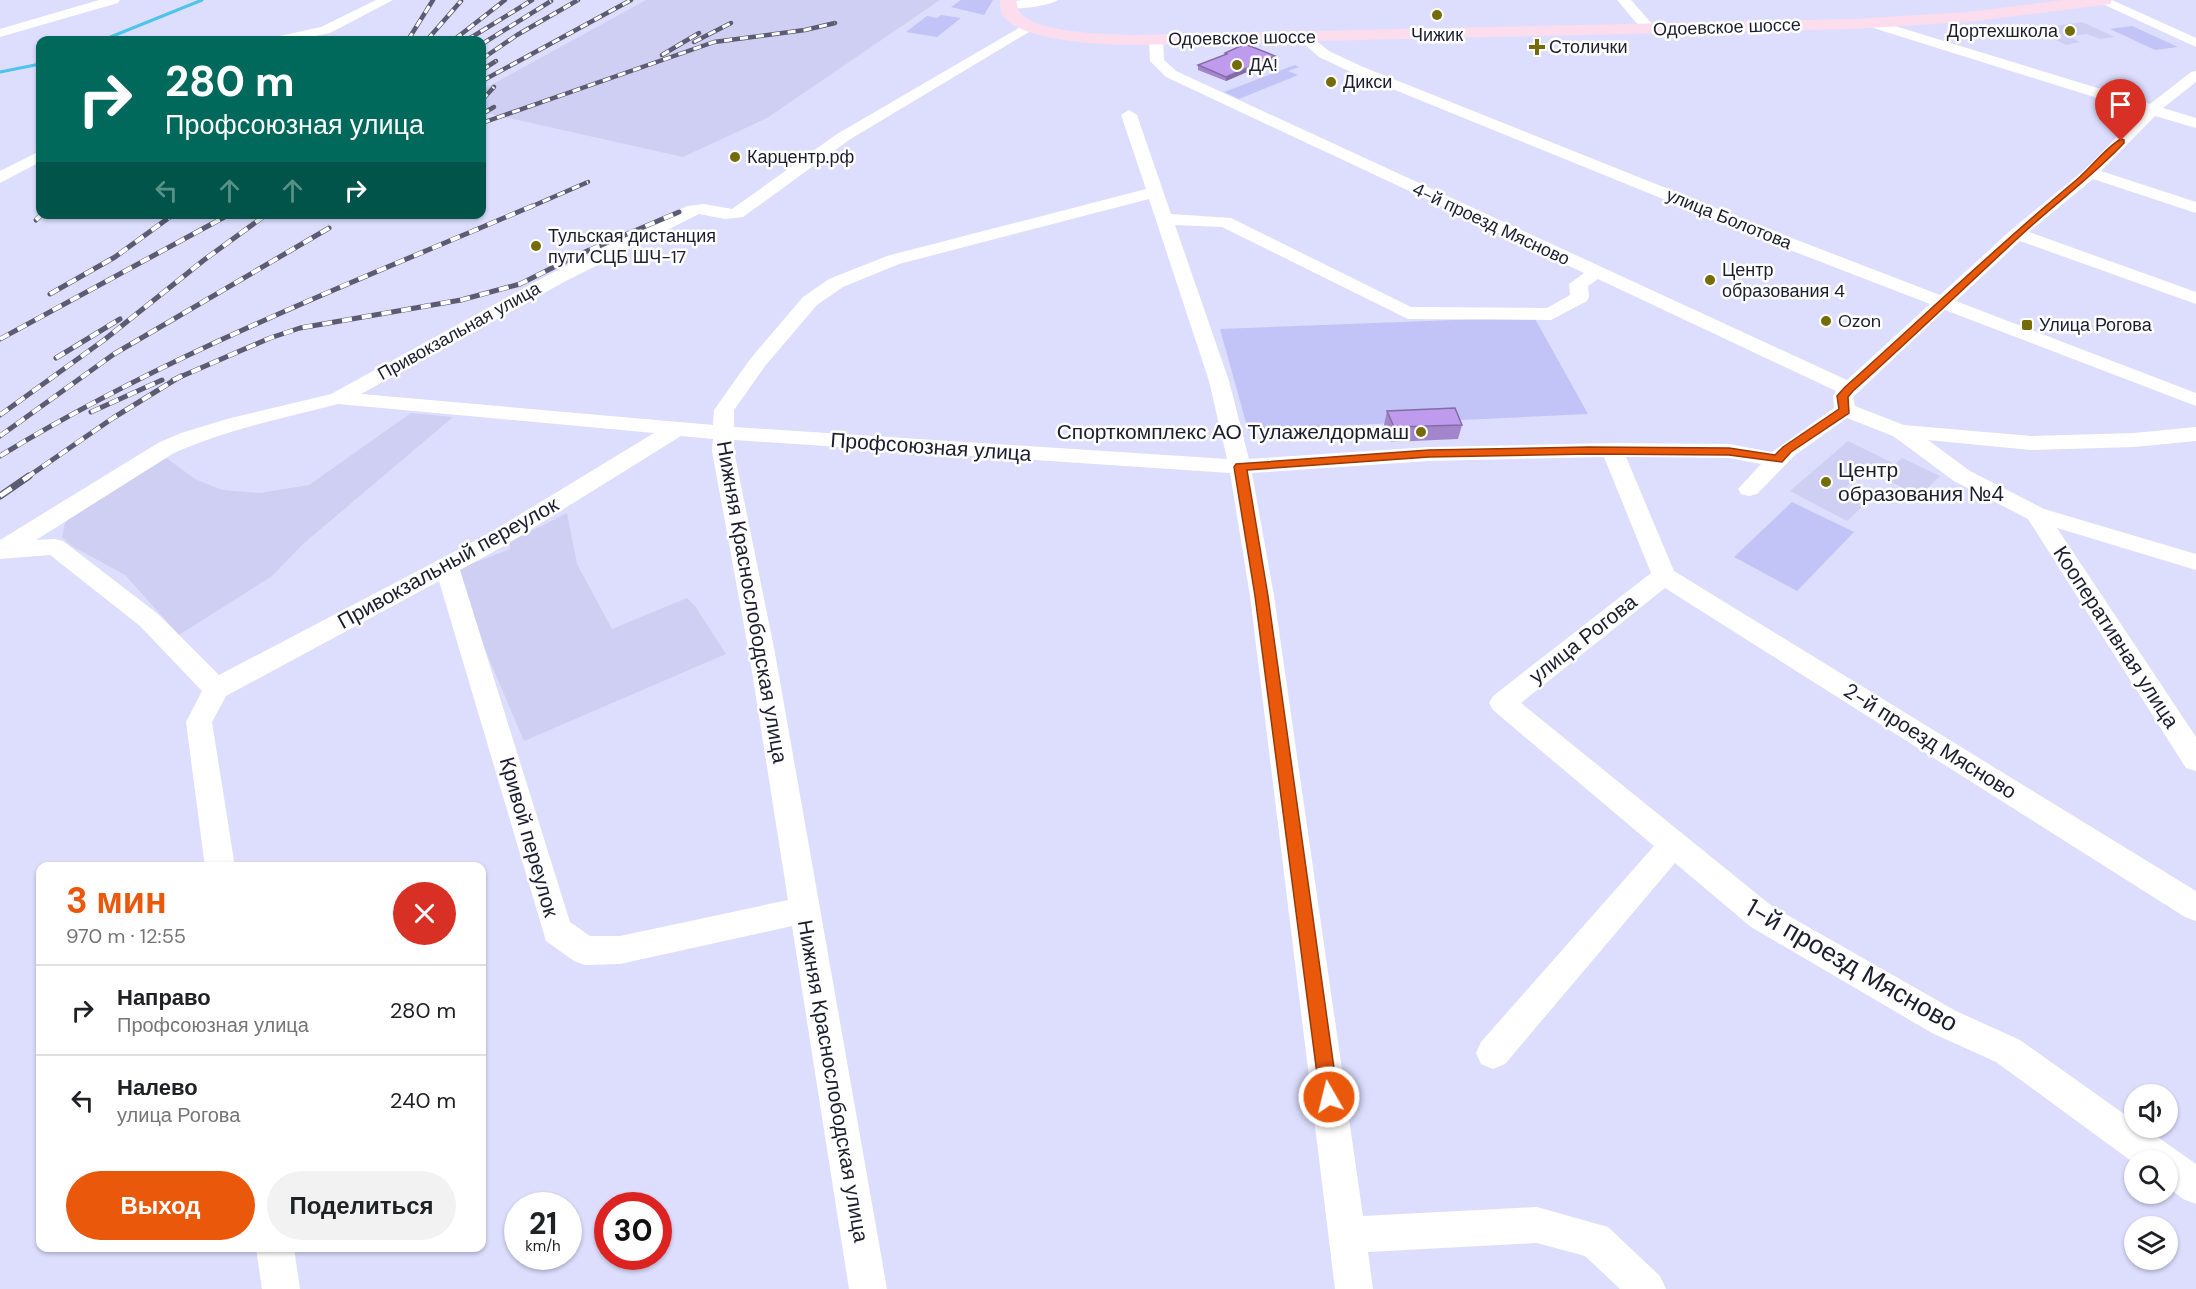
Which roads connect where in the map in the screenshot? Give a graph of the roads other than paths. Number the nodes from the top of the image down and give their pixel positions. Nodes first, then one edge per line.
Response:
1 (113, 0) edge
2 (386, 0) edge
3 (1051, 0) edge
4 (1624, 0) edge
5 (2093, 1) edge
6 (1007, 3) edge
7 (1872, 23) junction
8 (1029, 26) junction
9 (1649, 29) junction
10 (0, 33) edge
11 (298, 36) edge
12 (1303, 37) junction
13 (1156, 39) junction
14 (2196, 43) edge
15 (2196, 75) edge
16 (2152, 110) junction
17 (1129, 116) dead end
18 (2196, 123) edge
19 (36, 158) edge
20 (2090, 173) junction
21 (0, 178) edge
22 (1155, 192) junction
23 (2196, 208) edge
24 (1164, 219) junction
25 (2017, 234) junction
26 (1596, 273) junction
27 (2196, 297) edge
28 (1946, 303) junction
29 (1849, 389) junction
30 (338, 398) junction
31 (2196, 400) edge
32 (1845, 410) junction
33 (677, 429) junction
34 (1901, 431) junction
35 (722, 433) junction
36 (2196, 434) edge
37 (1612, 450) junction
38 (1778, 460) junction
39 (1240, 467) junction
40 (1749, 489) dead end
41 (2036, 514) junction
42 (1, 550) edge
43 (2196, 562) edge
44 (447, 566) junction
45 (1664, 576) junction
46 (216, 689) junction
47 (1502, 703) joint
48 (2196, 760) edge
49 (1674, 844) junction
50 (219, 862) edge
51 (2196, 907) edge
52 (804, 910) junction
53 (1492, 1053) dead end
54 (2146, 1150) edge
55 (2178, 1173) edge
56 (2196, 1186) edge
57 (1348, 1235) junction
58 (276, 1252) edge
59 (281, 1289) edge
60 (868, 1289) edge
61 (1354, 1289) edge
62 (1647, 1289) edge

1 - 10 street
2 - 11 street
3 - 6 street
4 - 9 street
5 - 7 main road, Одоевское шоссе
5 - 14 street
6 - 8 main road
7 - 9 main road, Одоевское шоссе
7 - 16 street
8 - 13 main road, Одоевское шоссе
8 - 30 street, Привокзальная улица
9 - 12 main road, Одоевское шоссе
12 - 13 main road, Одоевское шоссе
12 - 28 street, улица Болотова
13 - 26 street, 4-й проезд Мясново
15 - 16 street
16 - 18 street
16 - 20 street
17 - 22 street
19 - 21 street
20 - 23 street
20 - 25 street
22 - 24 street
22 - 35 street, Нижняя Краснослободская улица
24 - 26 street
24 - 39 street
25 - 27 street
25 - 28 street
26 - 29 street, 4-й проезд Мясново
28 - 29 street
28 - 31 street, улица Болотова
29 - 32 street
30 - 33 street, Профсоюзная улица
30 - 42 street, Привокзальная улица
32 - 34 street
32 - 38 street
33 - 35 street, Профсоюзная улица
33 - 44 street, Привокзальный переулок
34 - 36 street
34 - 41 street
35 - 39 street, Профсоюзная улица
35 - 52 street, Нижняя Краснослободская улица
37 - 38 street, Профсоюзная улица
37 - 39 street, Профсоюзная улица
37 - 45 street
38 - 40 street
39 - 57 street
41 - 43 street
41 - 48 street, Кооперативная улица
42 - 46 street
44 - 46 street, Привокзальный переулок
44 - 52 street, Кривой переулок
45 - 47 street, улица Рогова
45 - 51 street, 2-й проезд Мясново
46 - 50 street
47 - 49 street, 1-й проезд Мясново
49 - 53 street
49 - 54 street, 1-й проезд Мясново
52 - 60 street, Нижняя Краснослободская улица
55 - 56 street
57 - 61 street
57 - 62 street
58 - 59 street

